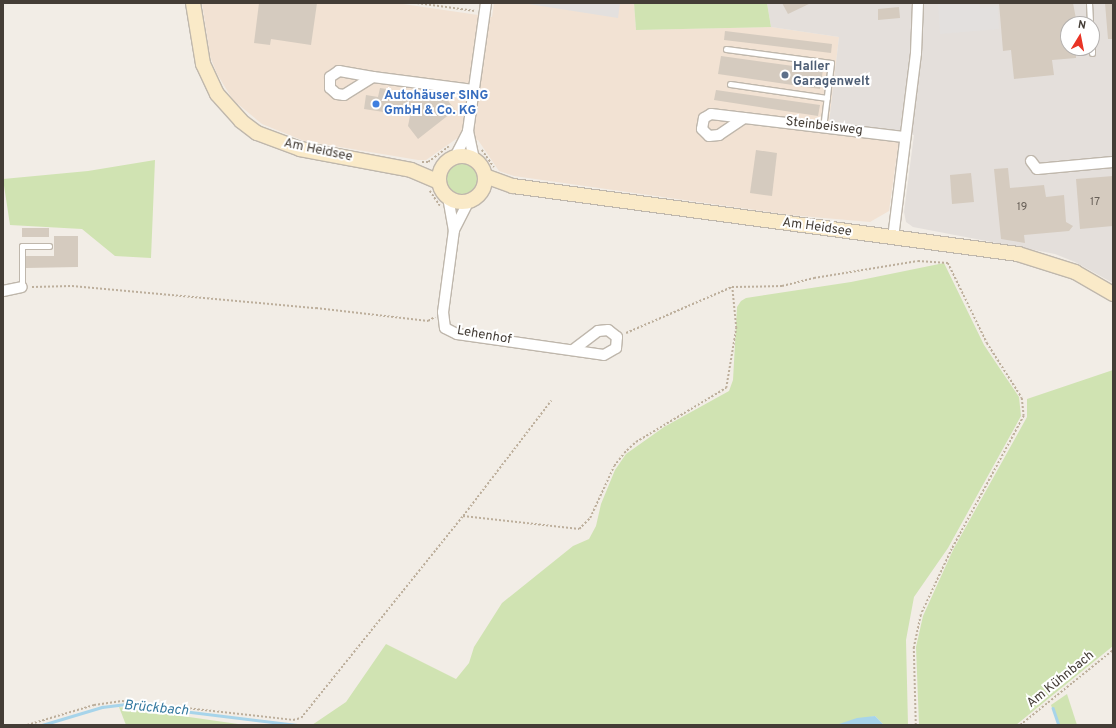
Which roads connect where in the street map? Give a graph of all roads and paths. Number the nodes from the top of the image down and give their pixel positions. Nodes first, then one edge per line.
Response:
1 (193, 3) edge
2 (417, 3) edge
3 (918, 3) edge
4 (1089, 3) edge
5 (485, 8) edge
6 (1090, 16) edge
7 (726, 49) dead end
8 (373, 77) dead end
9 (730, 84) dead end
10 (473, 90) junction
11 (827, 98) junction
12 (744, 118) dead end
13 (823, 128) junction
14 (468, 131) junction
15 (904, 137) junction
16 (454, 150) junction
17 (474, 159) junction
18 (1031, 161) dead end
19 (1113, 162) edge
20 (415, 166) junction
21 (442, 168) junction
22 (485, 176) junction
23 (513, 186) junction
24 (434, 187) junction
25 (482, 192) junction
26 (448, 197) junction
27 (469, 201) junction
28 (443, 211) dead end
29 (454, 230) junction
30 (893, 238) junction
31 (49, 246) dead end
32 (22, 287) junction
33 (732, 287) junction
34 (3, 291) edge
35 (1113, 294) edge
36 (436, 311) dead end
37 (617, 337) junction
38 (573, 350) junction
39 (551, 401) dead end
40 (463, 516) junction
41 (1113, 650) edge
42 (27, 725) edge
43 (916, 725) edge
44 (1020, 725) edge

1 - 20 main road, Am Heidsee
2 - 5 path
3 - 15 street
4 - 6 lane
5 - 10 street
7 - 11 lane
8 - 10 street
9 - 11 lane
10 - 14 street
11 - 13 lane
12 - 13 street, Steinbeisweg
13 - 15 street, Steinbeisweg
14 - 16 street
14 - 17 street
15 - 30 street
16 - 17 main road
16 - 20 path
16 - 21 main road
17 - 22 main road
18 - 19 street
20 - 21 main road, Am Heidsee
20 - 24 main road, Am Heidsee
21 - 24 main road
22 - 23 main road, Am Heidsee
22 - 25 main road
23 - 25 main road, Am Heidsee
23 - 30 main road, Am Heidsee
24 - 26 main road
24 - 28 path
25 - 27 main road
26 - 27 main road
26 - 29 street, Lehenhof
27 - 29 street, Lehenhof
29 - 38 street, Lehenhof
30 - 35 main road, Am Heidsee
31 - 32 lane
32 - 34 street
32 - 36 path
33 - 37 path
33 - 40 path
33 - 43 path
37 - 38 street
37 - 38 street, Lehenhof
39 - 40 path
40 - 42 path
41 - 44 path, Am Kühnbach

